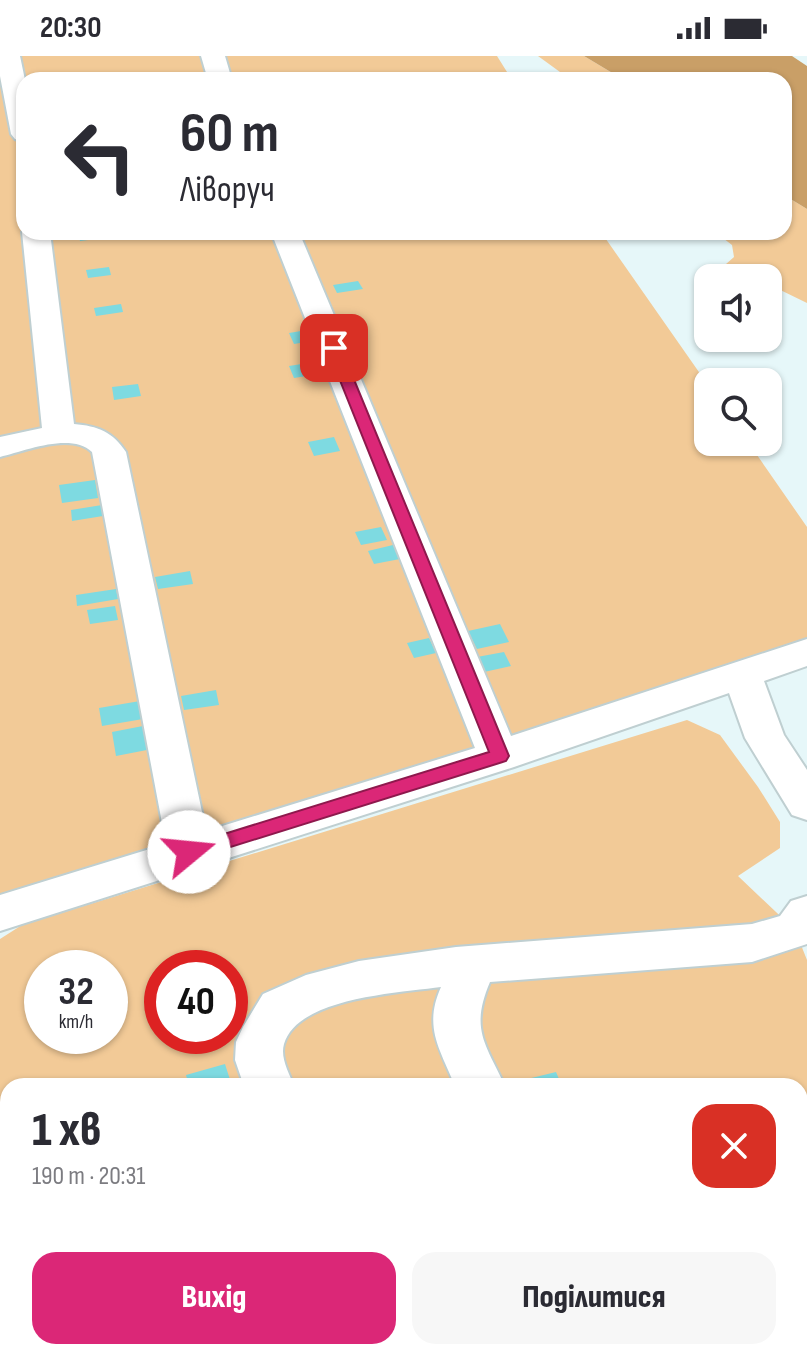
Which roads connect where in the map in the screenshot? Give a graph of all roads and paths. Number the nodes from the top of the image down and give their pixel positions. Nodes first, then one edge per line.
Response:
1 (8, 56) edge
2 (16, 95) edge
3 (37, 240) edge
4 (288, 240) edge
5 (59, 434) junction
6 (0, 447) edge
7 (807, 652) edge
8 (742, 675) junction
9 (499, 756) junction
10 (807, 804) edge
11 (189, 852) junction
12 (0, 913) edge
13 (807, 914) edge
14 (475, 964) junction
15 (266, 1078) edge
16 (477, 1078) edge

1 - 2 street
3 - 5 street
4 - 9 street
5 - 6 street
5 - 11 street
7 - 8 street
8 - 9 street
8 - 10 street
9 - 11 street
11 - 12 street
13 - 14 street
14 - 15 street
14 - 16 street

